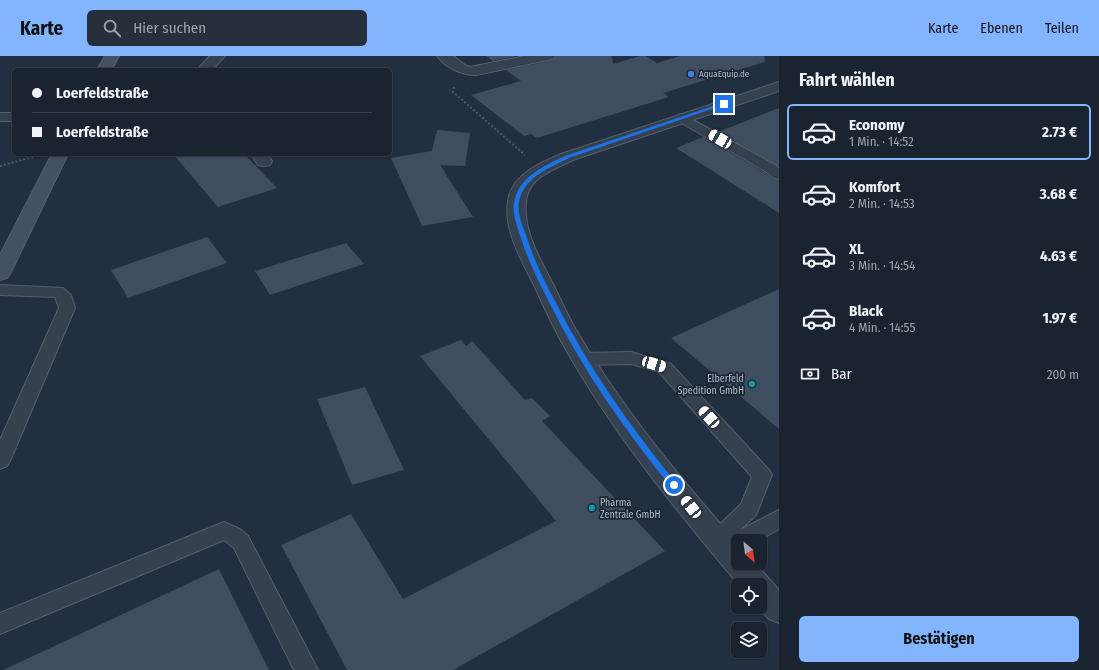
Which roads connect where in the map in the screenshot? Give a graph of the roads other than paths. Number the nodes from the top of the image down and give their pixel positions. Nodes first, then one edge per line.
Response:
1 (112, 56) edge
2 (218, 56) edge
3 (444, 56) edge
4 (548, 56) edge
5 (105, 68) edge
6 (206, 68) edge
7 (779, 86) edge
8 (0, 116) edge
9 (12, 117) edge
10 (682, 118) junction
11 (59, 156) edge
12 (779, 175) edge
13 (0, 274) edge
14 (0, 290) edge
15 (583, 359) junction
16 (0, 461) edge
17 (779, 519) edge
18 (730, 543) edge
19 (752, 578) edge
20 (767, 596) edge
21 (779, 610) edge
22 (0, 624) edge
23 (306, 670) edge

1 - 5 main road
2 - 6 street
3 - 4 street
7 - 10 street
8 - 9 lane
10 - 12 lane
10 - 15 street
11 - 13 main road
14 - 16 lane
15 - 18 street
15 - 18 lane
17 - 18 lane
18 - 19 street
20 - 21 street
22 - 23 lane

